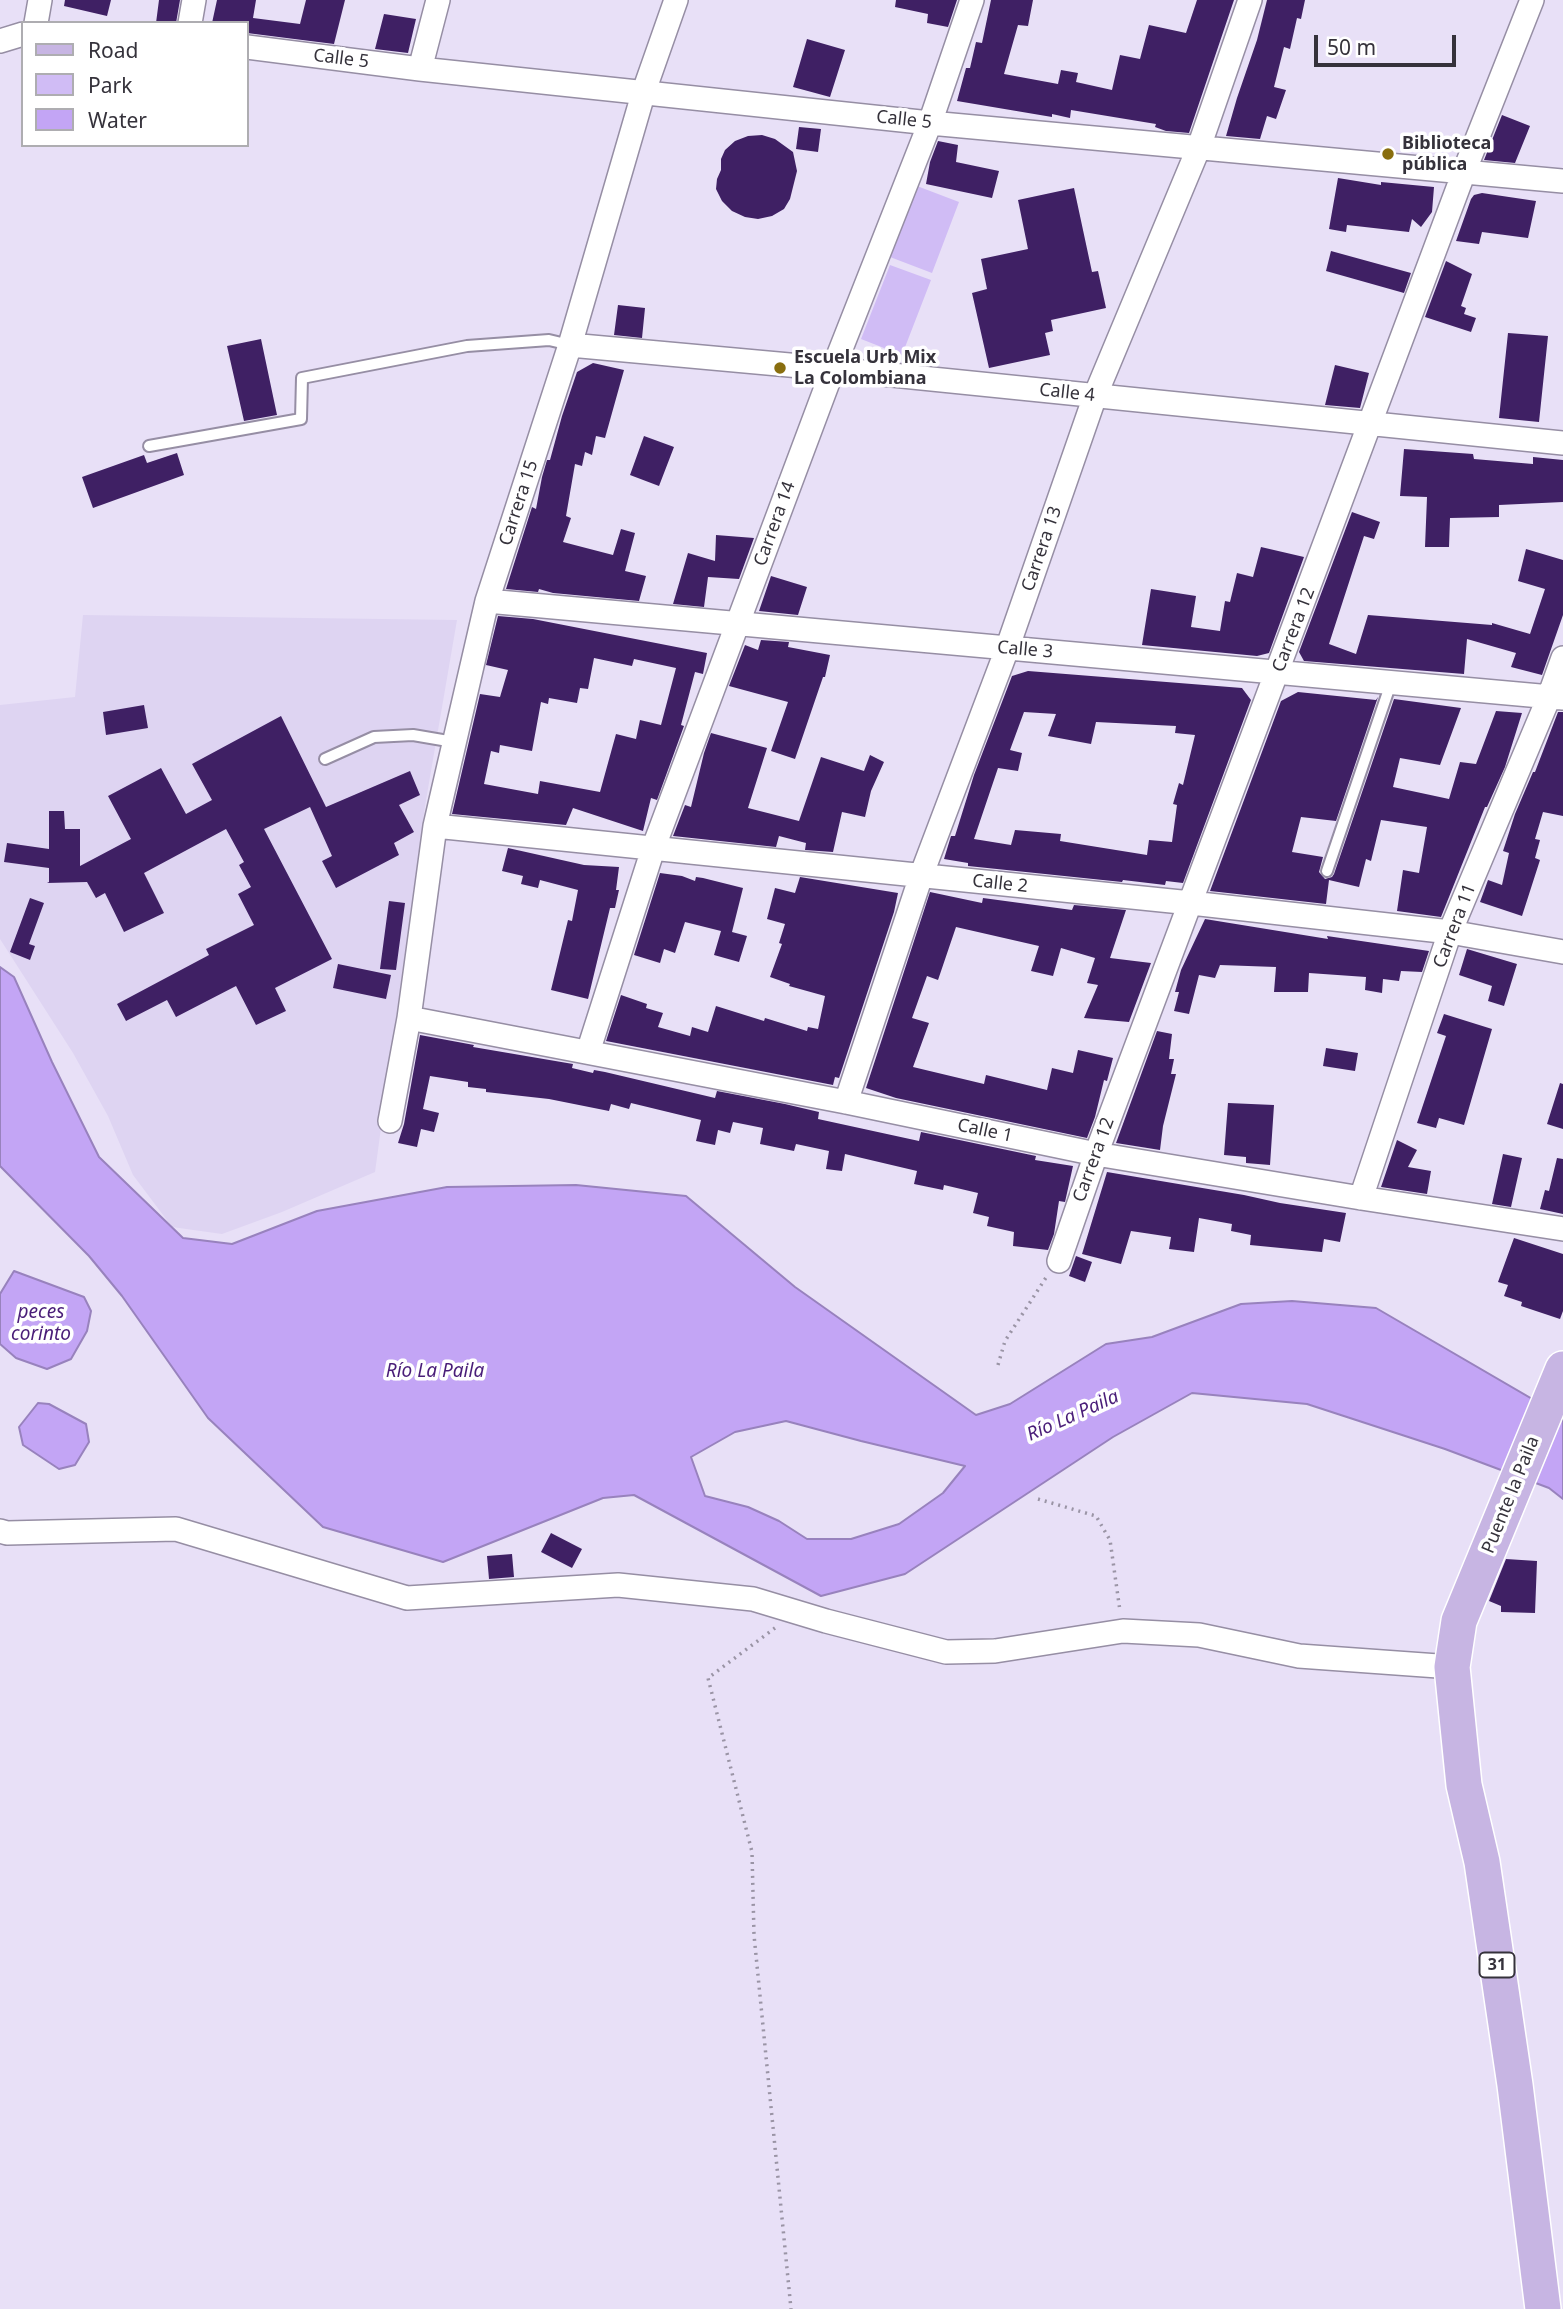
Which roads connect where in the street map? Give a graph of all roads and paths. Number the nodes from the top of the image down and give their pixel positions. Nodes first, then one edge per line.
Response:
1 (40, 0) edge
2 (194, 0) edge
3 (438, 0) edge
4 (676, 0) edge
5 (972, 0) edge
6 (1250, 0) edge
7 (1532, 0) edge
8 (36, 21) edge
9 (190, 21) edge
10 (21, 35) edge
11 (0, 41) edge
12 (248, 47) edge
13 (420, 69) junction
14 (644, 91) junction
15 (930, 123) junction
16 (1199, 147) junction
17 (1464, 172) junction
18 (1563, 181) edge
19 (570, 345) junction
20 (833, 369) junction
21 (1095, 396) junction
22 (1371, 423) junction
23 (1563, 443) edge
24 (149, 446) dead end
25 (487, 601) junction
26 (738, 625) junction
27 (1007, 649) junction
28 (1563, 659) edge
29 (1278, 673) junction
30 (1391, 683) junction
31 (1556, 697) edge
32 (454, 742) junction
33 (325, 759) dead end
34 (435, 826) junction
35 (653, 849) junction
36 (1327, 871) dead end
37 (921, 876) junction
38 (1191, 903) junction
39 (1450, 932) junction
40 (1563, 952) edge
41 (409, 1018) junction
42 (587, 1052) junction
43 (846, 1102) junction
44 (390, 1121) dead end
45 (1096, 1154) junction
46 (1361, 1198) junction
47 (1563, 1229) edge
48 (1059, 1261) joint
49 (998, 1365) dead end
50 (1563, 1369) edge
51 (1038, 1499) dead end
52 (0, 1531) edge
53 (796, 1612) junction
54 (1123, 1631) junction
55 (1452, 1667) junction
56 (791, 2309) edge
57 (1543, 2309) edge

1 - 8 street
2 - 9 street
3 - 13 street
4 - 14 street, Carrera 15
5 - 15 street, Carrera 14
6 - 16 street, Carrera 13
7 - 17 street, Carrera 12
10 - 11 street
12 - 13 street, Calle 5
13 - 14 street, Calle 5
14 - 15 street, Calle 5
14 - 19 street, Carrera 15
15 - 16 street, Calle 5
15 - 20 street, Carrera 14
16 - 17 street, Calle 5
16 - 21 street, Carrera 13
17 - 18 street, Calle 5
17 - 22 street, Carrera 12
19 - 20 street, Calle 4
19 - 24 lane
19 - 25 street, Carrera 15
20 - 21 street, Calle 4
20 - 26 street, Carrera 14
21 - 22 street, Calle 4
21 - 27 street, Carrera 13
22 - 23 street, Calle 4
22 - 29 street, Carrera 12
25 - 26 street, Calle 3
25 - 32 street, Carrera 15
26 - 27 street, Calle 3
26 - 35 street, Carrera 14
27 - 29 street, Calle 3
27 - 37 street, Carrera 13
28 - 31 street, Carrera 11
29 - 30 street, Calle 3
29 - 38 street, Carrera 12
30 - 31 street, Calle 3
30 - 36 lane
31 - 39 street, Carrera 11
32 - 33 lane
32 - 34 street, Carrera 15
34 - 35 street, Calle 2
34 - 41 street, Carrera 15
35 - 37 street, Calle 2
35 - 42 street, Carrera 14
37 - 38 street, Calle 2
37 - 43 street, Carrera 13
38 - 39 street, Calle 2
38 - 45 street, Carrera 12
39 - 40 street, Calle 2
39 - 46 street, Carrera 11
41 - 42 street, Calle 1
41 - 44 street, Carrera 15
42 - 43 street, Calle 1
43 - 45 street, Calle 1
45 - 46 street, Calle 1
45 - 48 street, Carrera 12
46 - 47 street, Calle 1
48 - 49 path
50 - 55 main road, Puente la Paila / 31
51 - 54 path
52 - 53 street
53 - 54 street
53 - 56 path
54 - 55 street
55 - 57 main road, 31

